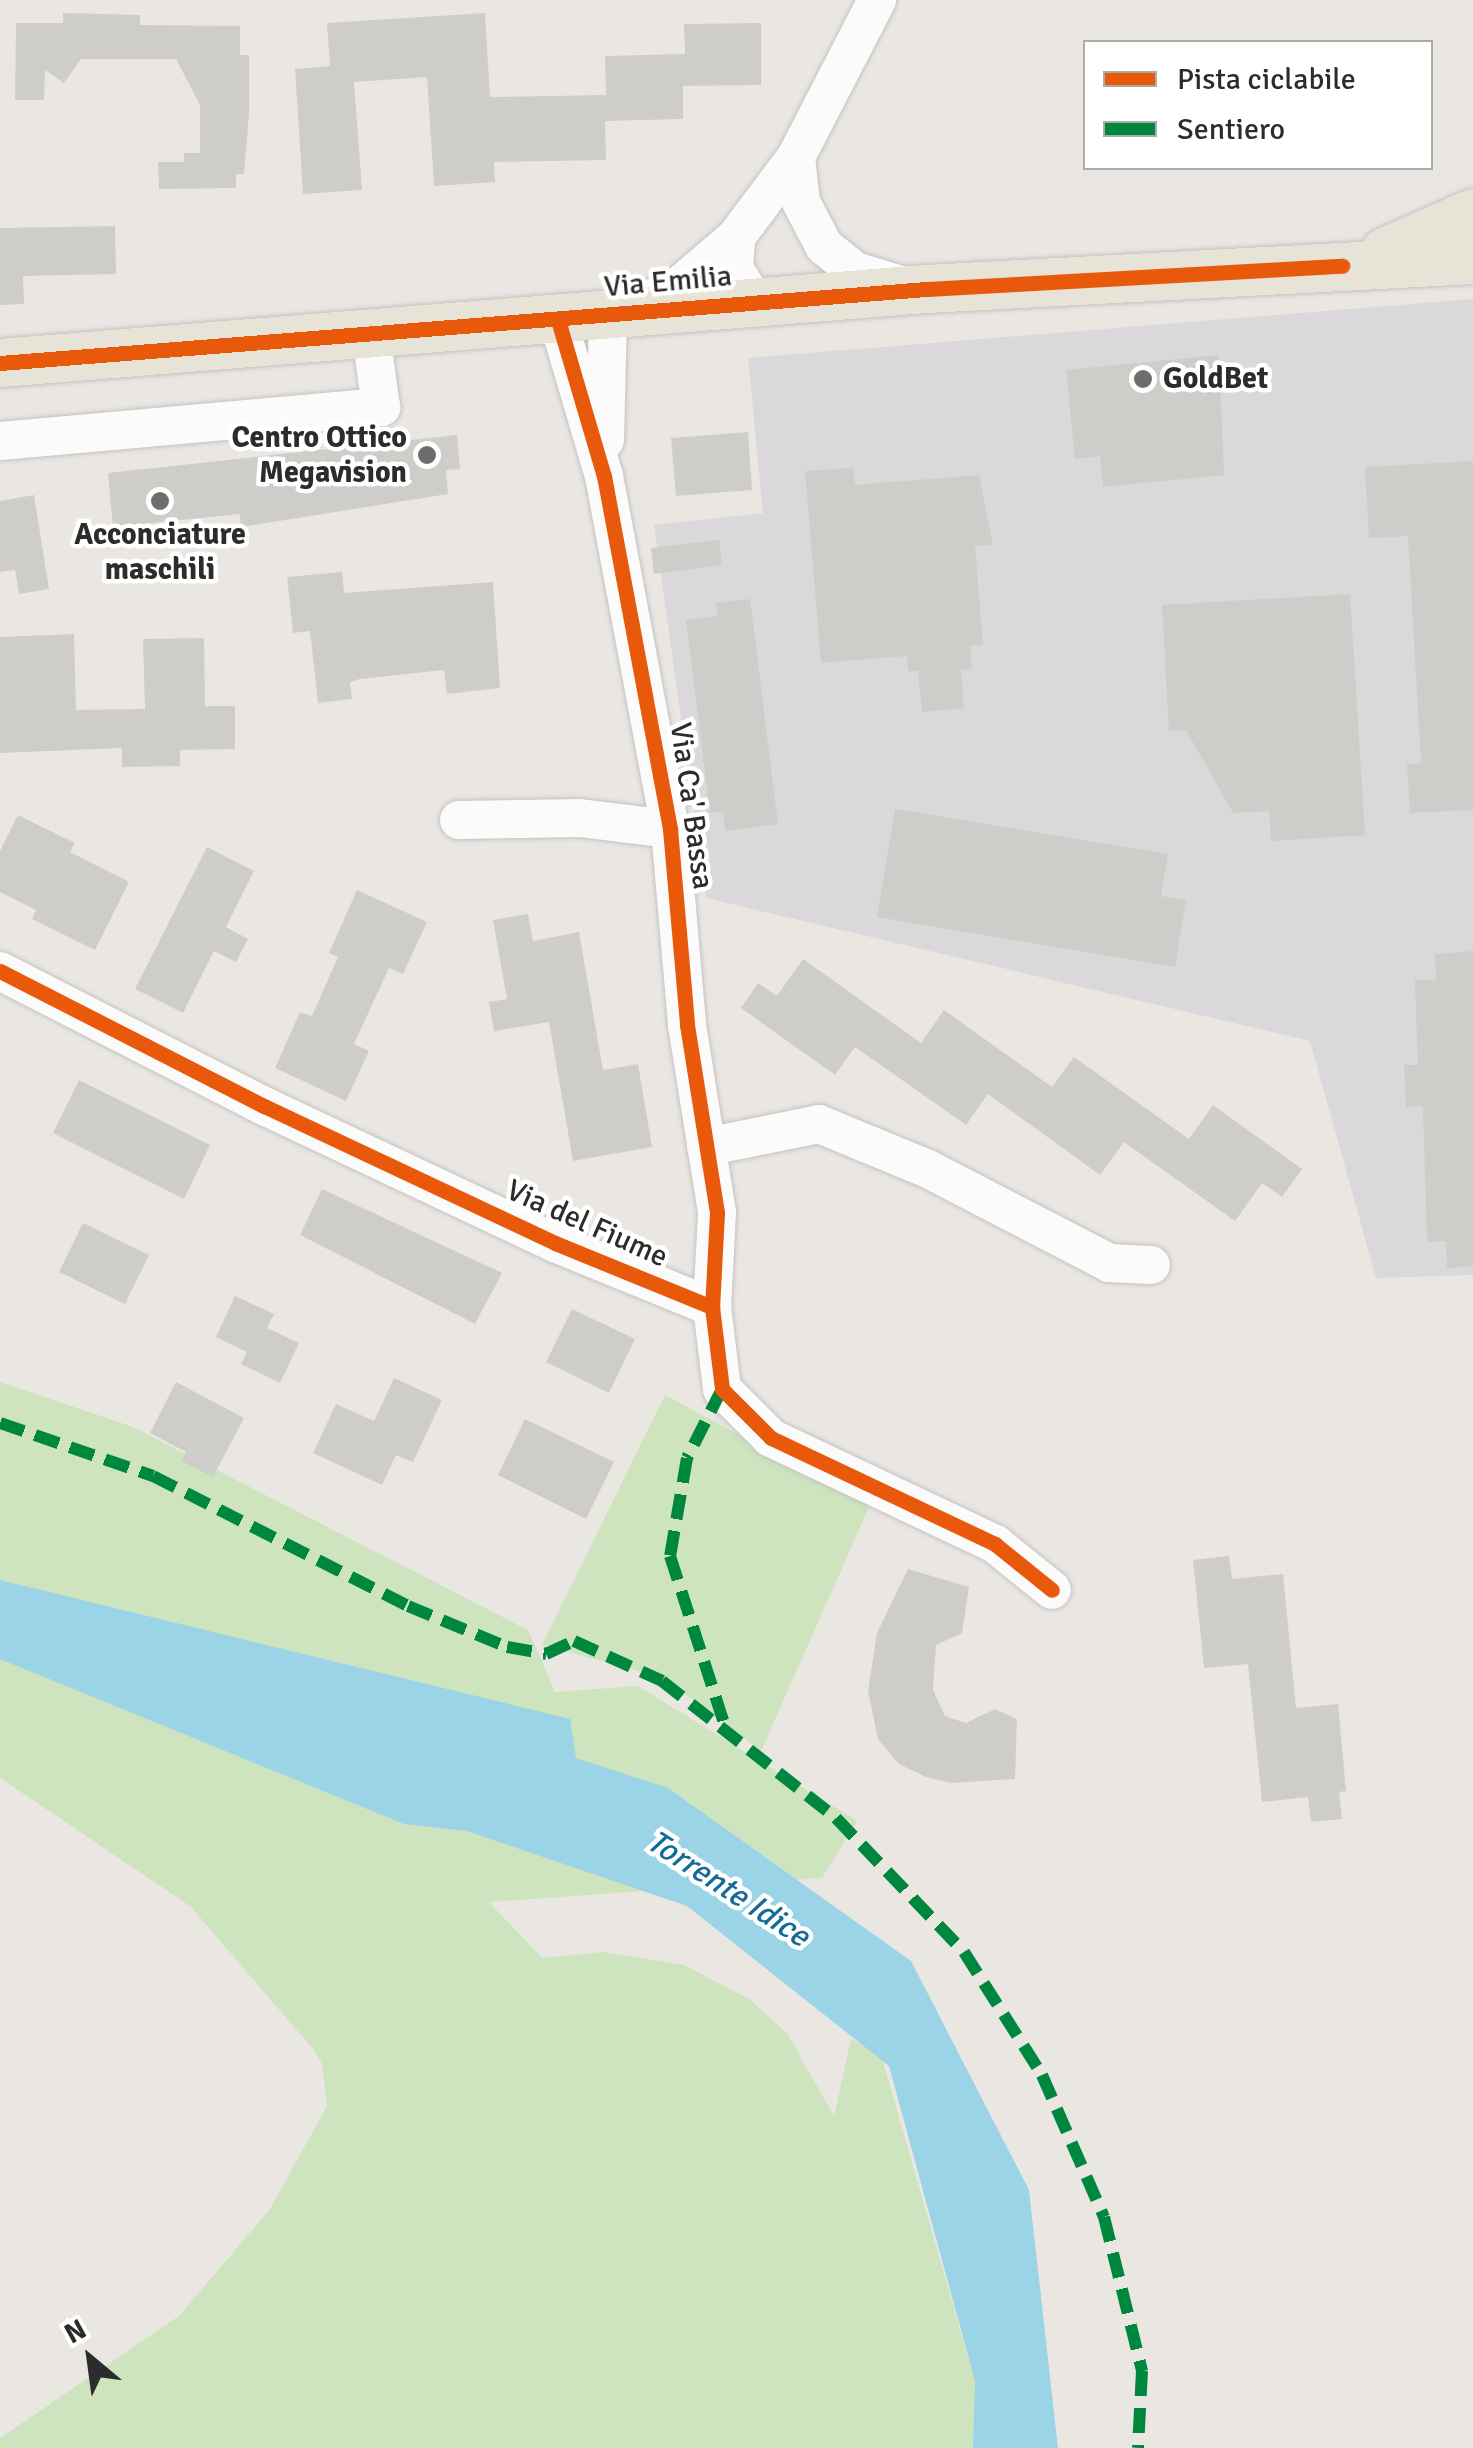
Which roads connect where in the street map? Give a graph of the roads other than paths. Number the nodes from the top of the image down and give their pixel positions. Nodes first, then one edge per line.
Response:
1 (877, 0) edge
2 (796, 157) junction
3 (1473, 213) edge
4 (736, 237) junction
5 (1473, 260) edge
6 (1342, 266) junction
7 (926, 289) junction
8 (755, 302) junction
9 (608, 314) junction
10 (558, 320) junction
11 (370, 335) junction
12 (0, 363) edge
13 (0, 441) edge
14 (604, 476) junction
15 (458, 820) dead end
16 (670, 829) junction
17 (5, 980) edge
18 (706, 1147) junction
19 (1152, 1265) dead end
20 (712, 1307) junction
21 (1052, 1590) dead end

1 - 2 street
2 - 4 street
2 - 7 street
3 - 6 main road, Via Emilia
4 - 8 street
4 - 9 street
5 - 6 main road, Via Emilia
6 - 7 main road, Via Emilia
7 - 8 main road, Via Emilia
8 - 9 main road, Via Emilia
9 - 10 main road, Via Emilia
9 - 14 street
10 - 11 main road, Via Emilia
10 - 14 street, Via Ca' Bassa
11 - 12 main road, Via Emilia
11 - 13 street
14 - 16 street, Via Ca' Bassa
15 - 16 street, Via Ca' Bassa
16 - 18 street, Via Ca' Bassa
17 - 20 street, Via del Fiume
18 - 19 street
18 - 20 street, Via Ca' Bassa
20 - 21 street

